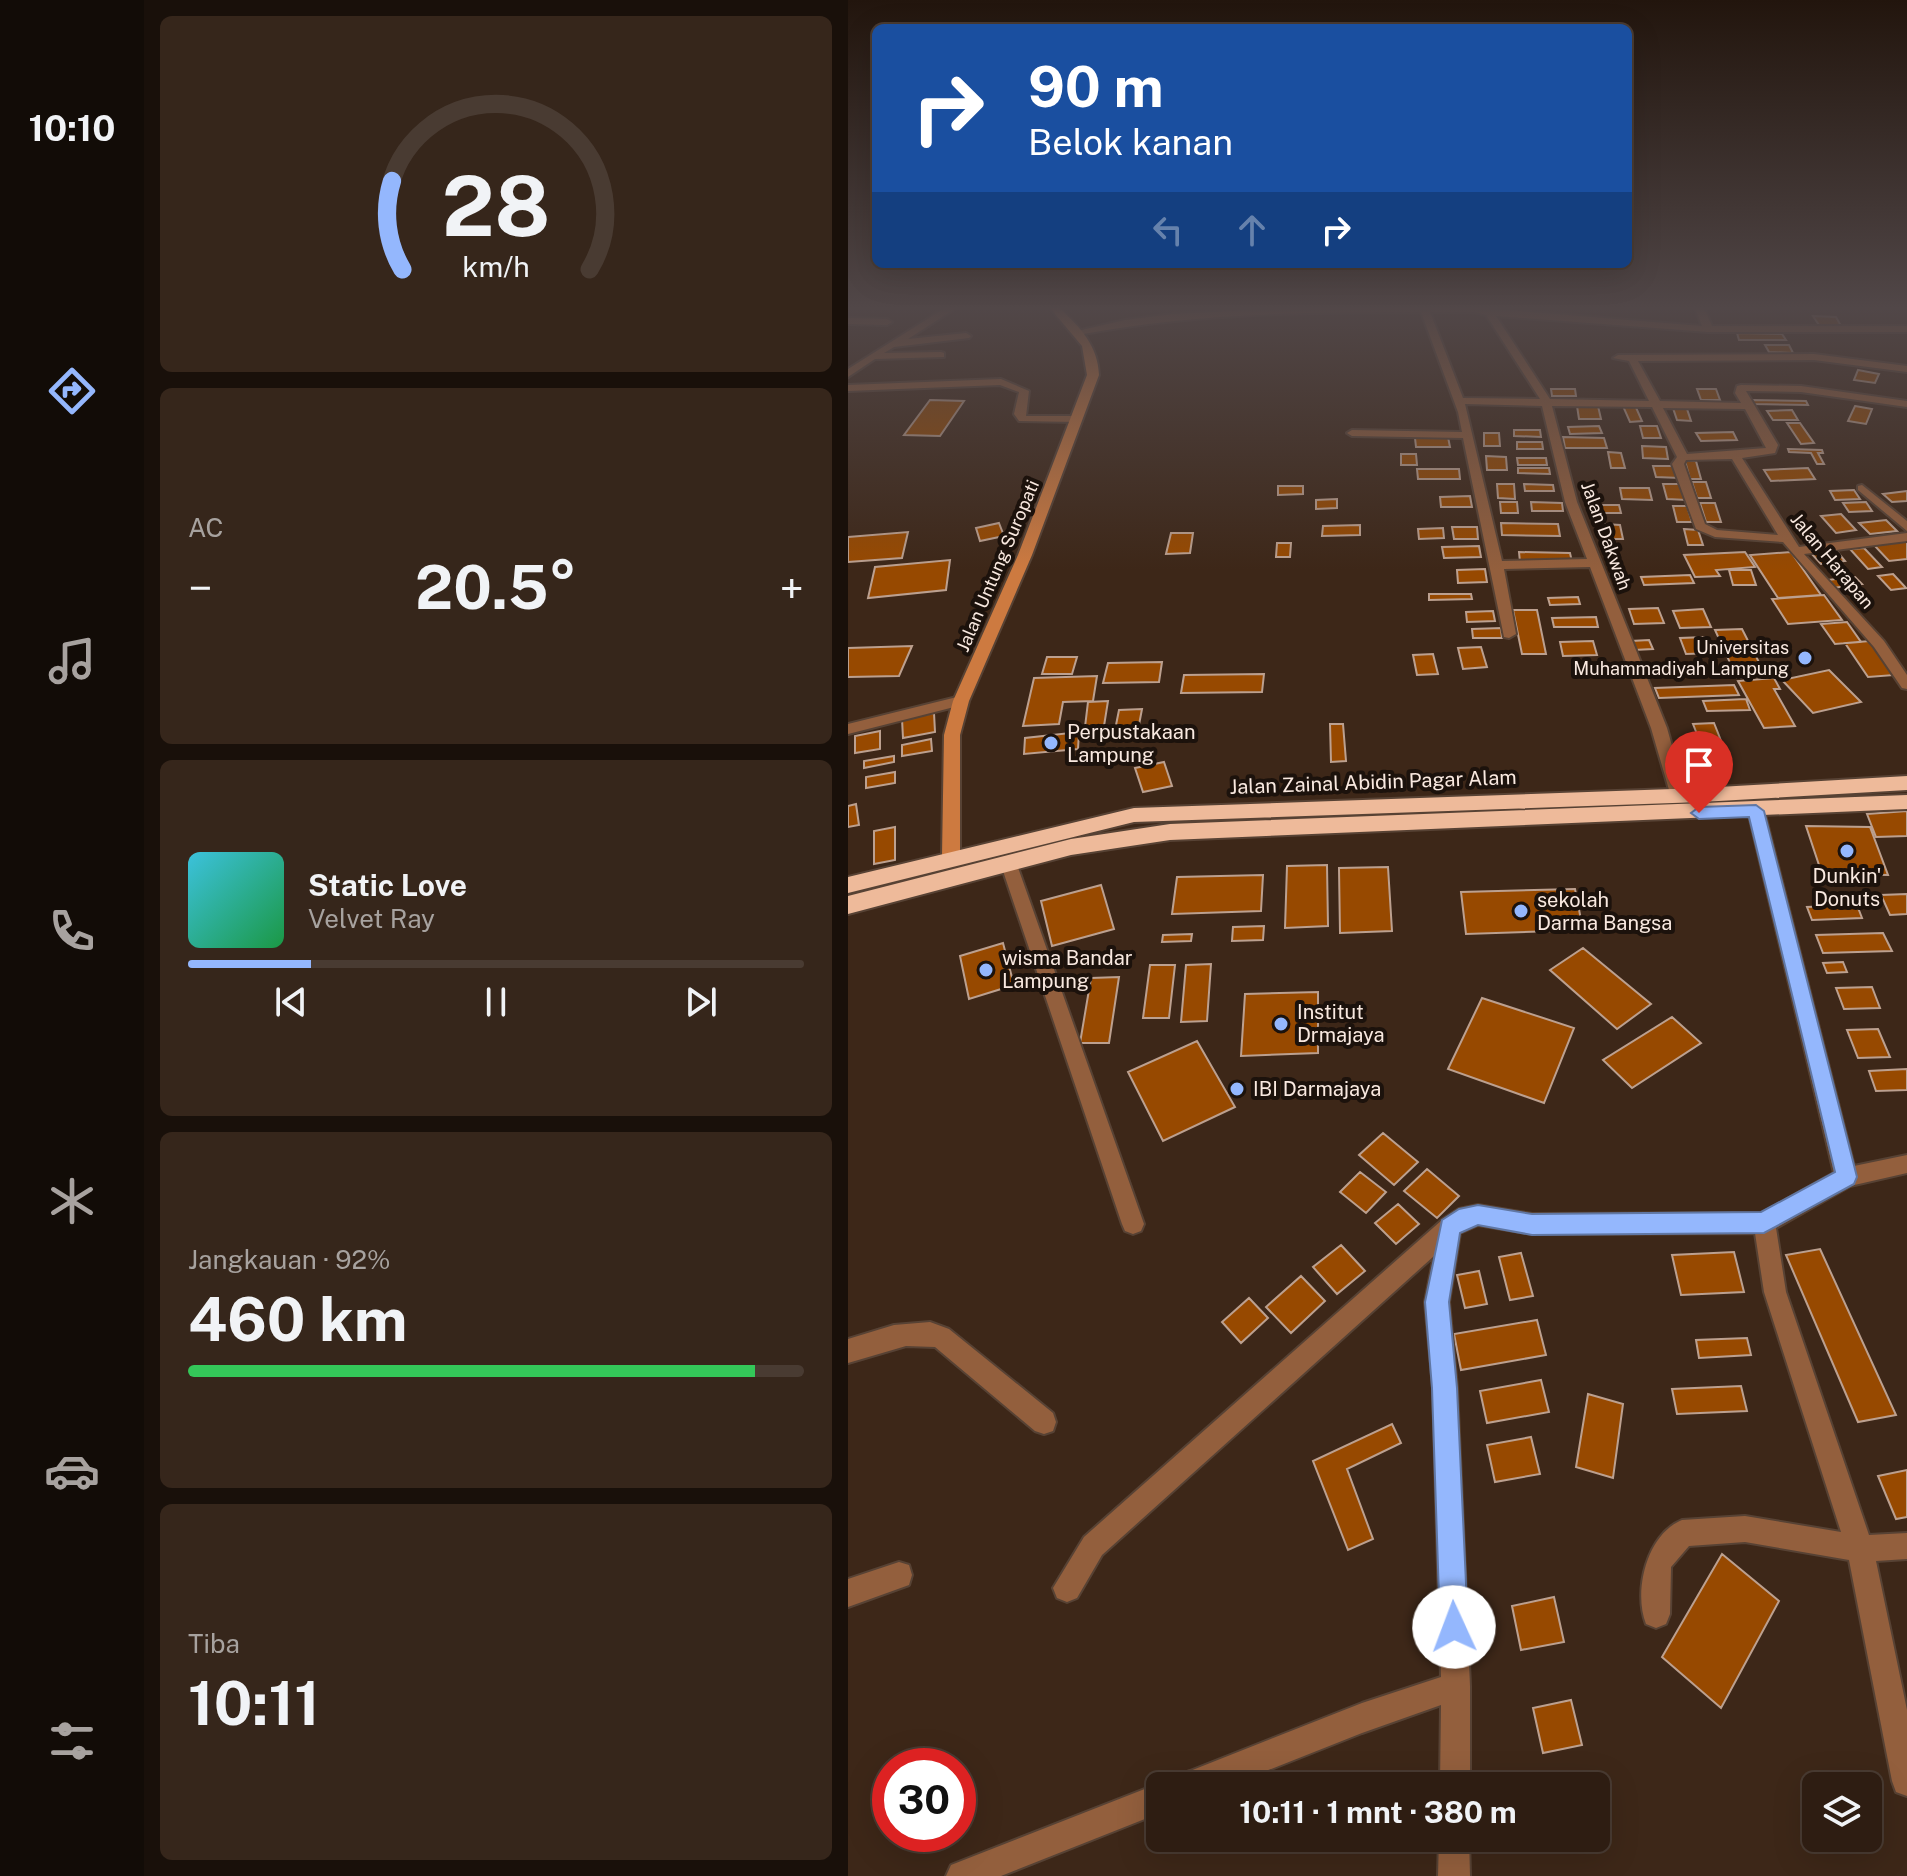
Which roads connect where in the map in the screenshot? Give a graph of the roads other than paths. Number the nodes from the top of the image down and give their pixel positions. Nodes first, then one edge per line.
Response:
1 (1023, 396) edge
2 (1086, 396) edge
3 (1456, 396) edge
4 (1542, 396) edge
5 (1653, 396) edge
6 (1742, 396) edge
7 (1847, 396) edge
8 (1458, 401) junction
9 (1546, 401) junction
10 (1658, 404) junction
11 (1907, 404) edge
12 (1750, 406) junction
13 (1077, 419) junction
14 (1352, 433) dead end
15 (1469, 435) junction
16 (1735, 456) junction
17 (1683, 457) junction
18 (1862, 488) dead end
19 (1907, 527) edge
20 (1907, 537) edge
21 (1791, 545) junction
22 (1596, 563) junction
23 (1497, 565) junction
24 (1509, 634) dead end
25 (1907, 685) edge
26 (961, 701) junction
27 (848, 729) edge
28 (1907, 783) edge
29 (1678, 796) junction
30 (1907, 802) edge
31 (1756, 811) junction
32 (1430, 813) junction
33 (951, 857) junction
34 (1008, 862) junction
35 (848, 885) edge
36 (848, 905) edge
37 (1907, 1164) edge
38 (1846, 1177) junction
39 (1764, 1223) junction
40 (1133, 1224) dead end
41 (1450, 1227) junction
42 (848, 1351) edge
43 (1044, 1422) dead end
44 (1907, 1546) edge
45 (1860, 1549) junction
46 (899, 1575) dead end
47 (1067, 1588) dead end
48 (848, 1593) edge
49 (1656, 1614) dead end
50 (1456, 1686) junction
51 (1225, 1772) edge
52 (1455, 1772) edge
53 (1907, 1781) edge
54 (1146, 1804) edge
55 (1454, 1852) edge
56 (962, 1876) edge
57 (1454, 1876) edge

1 - 13 street
2 - 13 main road, Jalan Untung Suropati
3 - 8 street
4 - 9 street, Jalan Dakwah
5 - 10 street
6 - 12 street
7 - 11 street
8 - 9 street
8 - 15 street
9 - 10 street
9 - 22 street, Jalan Dakwah
10 - 12 street
10 - 17 street
12 - 16 street
13 - 26 main road, Jalan Untung Suropati
14 - 15 street
15 - 23 street
16 - 17 street
16 - 21 street, Jalan Harapan
17 - 21 street
18 - 19 street
20 - 21 street
21 - 25 street, Jalan Harapan
22 - 23 street
22 - 29 street, Jalan Dakwah
23 - 24 street
26 - 27 street
26 - 33 main road, Jalan Untung Suropati
28 - 29 highway, Jalan Zainal Abidin Pagar Alam
29 - 32 highway, Jalan Zainal Abidin Pagar Alam
30 - 31 highway, Jalan Zainal Abidin Pagar Alam
31 - 32 highway, Jalan Zainal Abidin Pagar Alam
31 - 38 street
32 - 33 highway, Jalan Zainal Abidin Pagar Alam
32 - 34 highway, Jalan Zainal Abidin Pagar Alam
33 - 35 highway, Jalan Zainal Abidin Pagar Alam
34 - 36 highway, Jalan Zainal Abidin Pagar Alam
34 - 40 street
37 - 38 street
38 - 39 street
39 - 41 street
39 - 45 street
41 - 47 street
41 - 50 street
42 - 43 street
44 - 45 street
45 - 49 street
45 - 53 street
46 - 48 street
50 - 51 street
50 - 52 street
54 - 56 street
55 - 57 street

